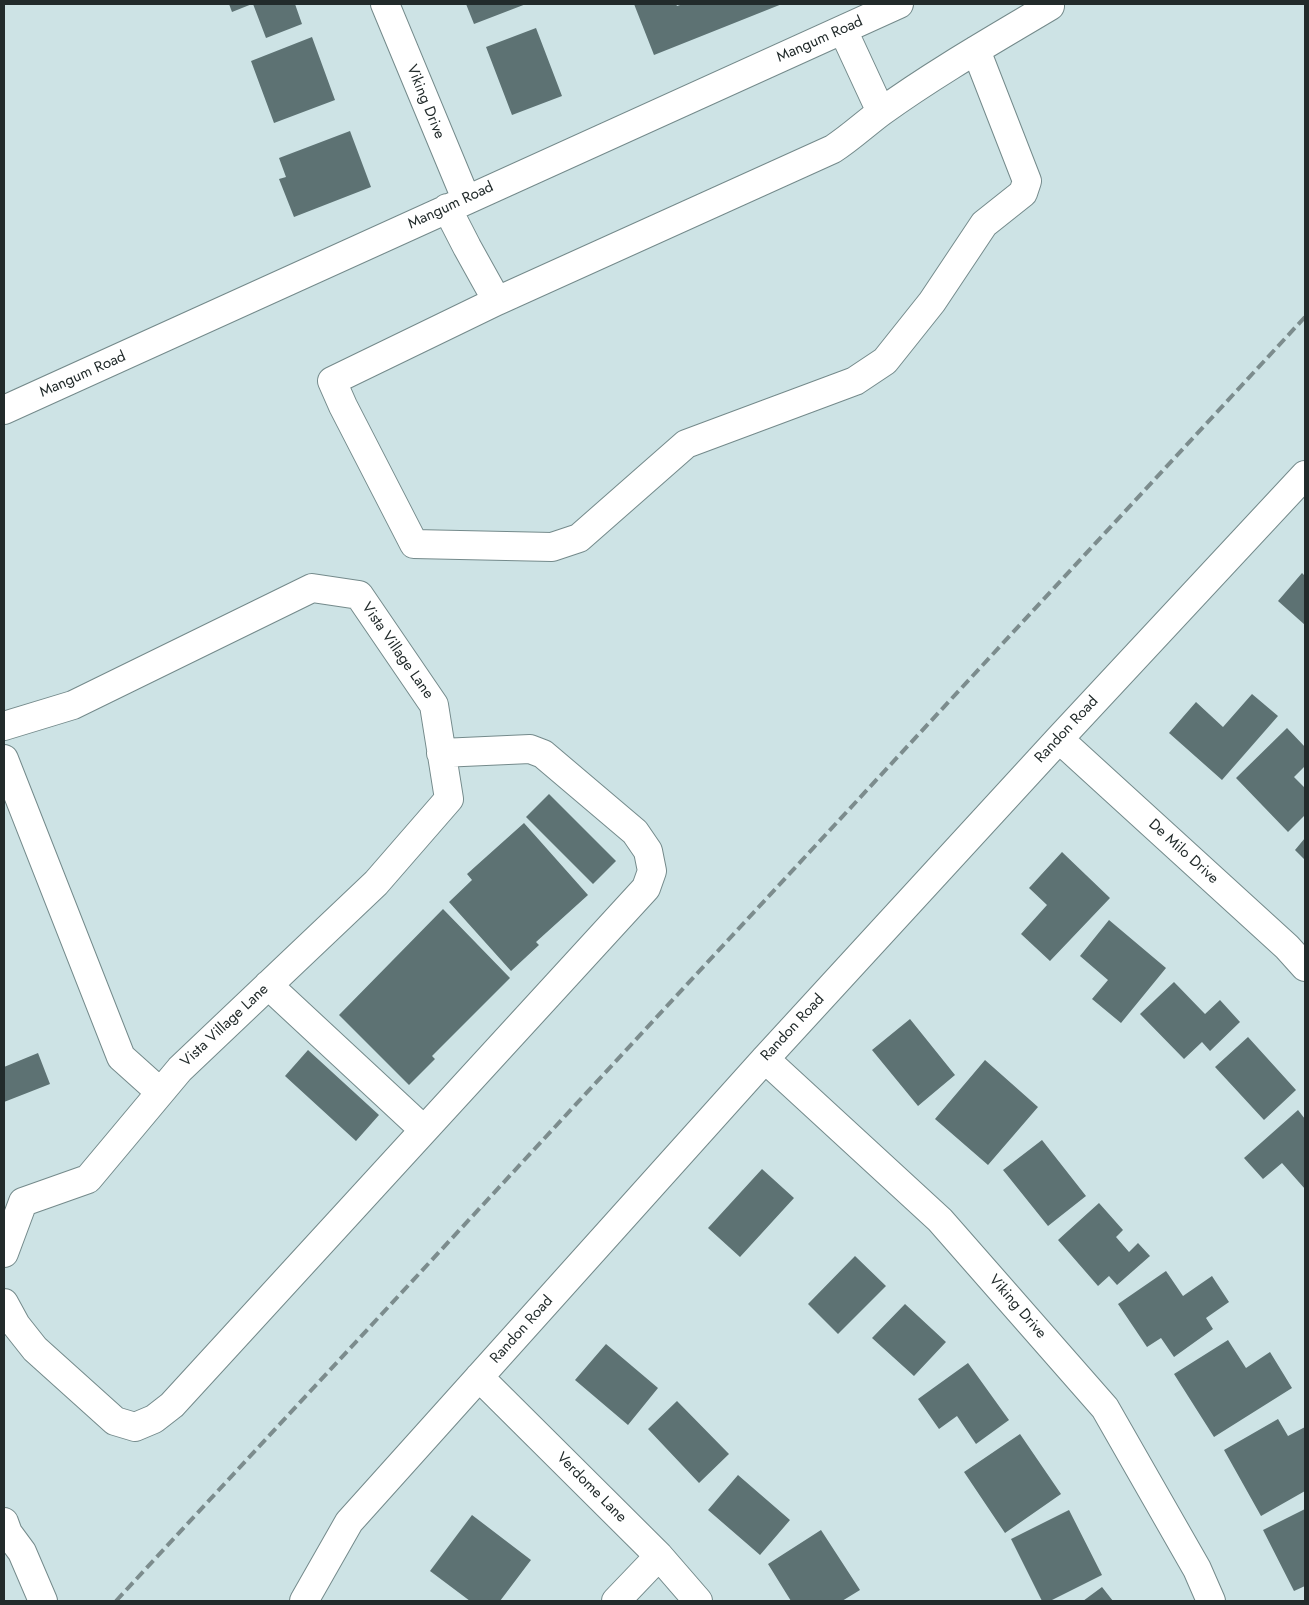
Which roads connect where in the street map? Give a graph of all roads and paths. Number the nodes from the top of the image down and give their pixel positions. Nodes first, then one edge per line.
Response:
1 (385, 4) edge
2 (899, 4) edge
3 (1049, 4) edge
4 (870, 10) edge
5 (842, 30) junction
6 (976, 50) junction
7 (881, 112) junction
8 (457, 204) junction
9 (497, 301) junction
10 (4, 410) edge
11 (1305, 475) edge
12 (4, 726) edge
13 (1059, 739) junction
14 (441, 753) junction
15 (4, 759) edge
16 (1305, 967) edge
17 (268, 985) junction
18 (765, 1059) junction
19 (160, 1092) junction
20 (424, 1130) junction
21 (13, 1198) edge
22 (4, 1252) edge
23 (4, 1303) edge
24 (479, 1377) junction
25 (5, 1530) edge
26 (660, 1556) junction
27 (26, 1601) edge
28 (44, 1601) edge
29 (304, 1601) edge
30 (616, 1601) edge
31 (698, 1601) edge
32 (1210, 1601) edge

1 - 8 street, Viking Drive
2 - 4 street, Mangum Road
3 - 6 street
4 - 5 street, Mangum Road
5 - 7 street
5 - 8 street, Mangum Road
6 - 7 street
6 - 9 street
7 - 9 street
8 - 9 street, Viking Drive
8 - 10 street, Mangum Road
11 - 13 street, Randon Road
12 - 14 street, Vista Village Lane
13 - 16 street, De Milo Drive
13 - 18 street, Randon Road
14 - 17 street, Vista Village Lane
14 - 20 street
15 - 19 street
17 - 19 street, Vista Village Lane
17 - 20 street
18 - 24 street, Randon Road
18 - 32 street, Viking Drive
19 - 21 street, Vista Village Lane
20 - 23 street
21 - 22 street
24 - 26 street, Verdome Lane
24 - 29 street, Randon Road
25 - 27 street
25 - 28 street
26 - 30 street
26 - 31 street, Verdome Lane

